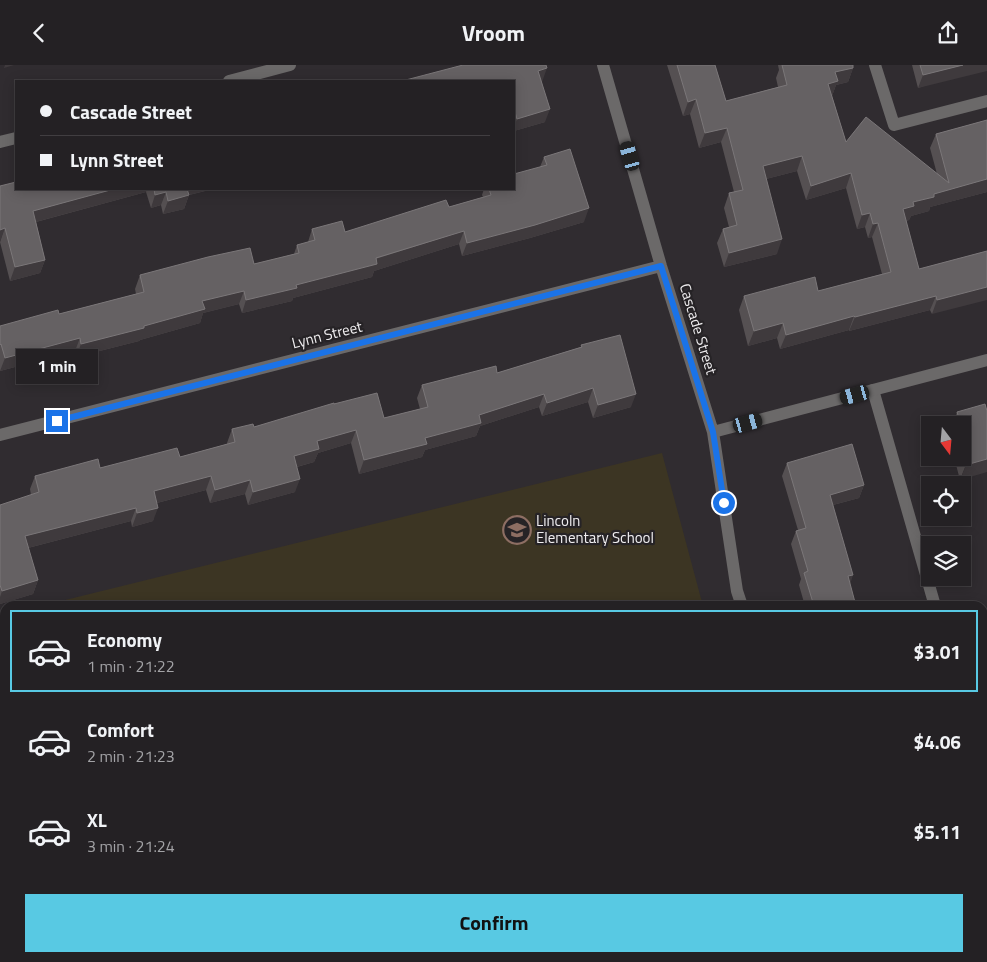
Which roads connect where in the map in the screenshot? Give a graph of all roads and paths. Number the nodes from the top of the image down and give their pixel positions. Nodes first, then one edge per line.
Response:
1 (290, 65) edge
2 (603, 65) edge
3 (875, 65) edge
4 (232, 80) edge
5 (987, 101) edge
6 (15, 138) edge
7 (0, 142) edge
8 (661, 266) junction
9 (987, 360) edge
10 (873, 390) junction
11 (713, 432) junction
12 (0, 435) edge
13 (740, 601) edge
14 (934, 601) edge

1 - 4 street
2 - 8 street, Cascade Street
3 - 5 street
6 - 7 street
8 - 11 street, Cascade Street
8 - 12 street, Lynn Street
9 - 10 street
10 - 11 street
10 - 14 street
11 - 13 street, Cascade Street

